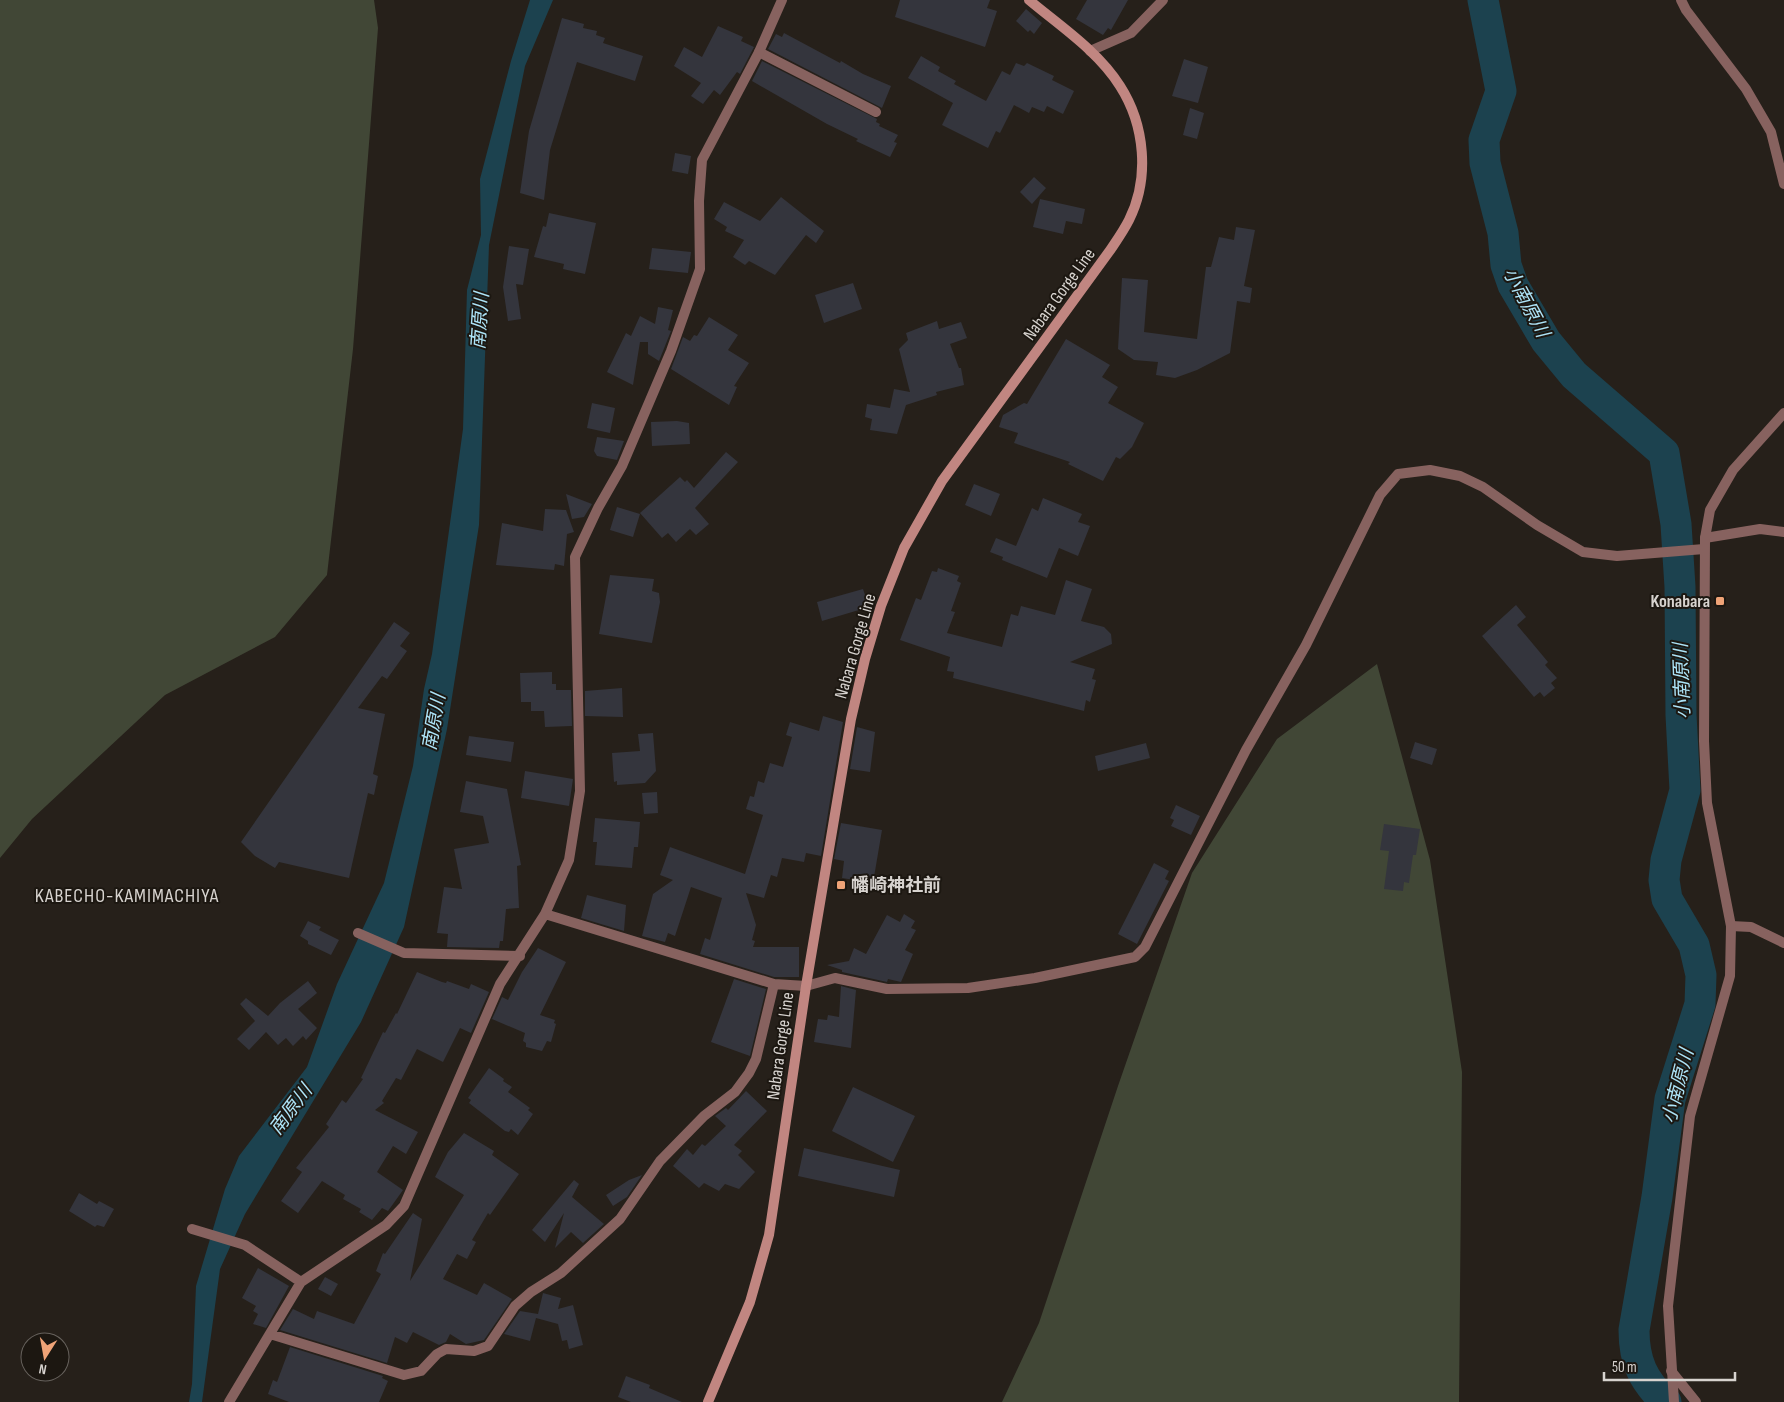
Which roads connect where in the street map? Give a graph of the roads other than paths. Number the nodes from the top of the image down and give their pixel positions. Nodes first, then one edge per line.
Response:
1 (782, 0) edge
2 (1029, 0) edge
3 (1162, 0) edge
4 (1681, 0) edge
5 (1090, 51) junction
6 (758, 52) junction
7 (876, 112) dead end
8 (1784, 184) edge
9 (1784, 413) edge
10 (1784, 532) edge
11 (1705, 538) junction
12 (1704, 549) junction
13 (545, 914) junction
14 (1731, 926) junction
15 (358, 933) dead end
16 (1784, 944) edge
17 (520, 956) junction
18 (774, 984) junction
19 (806, 986) junction
20 (192, 1229) dead end
21 (301, 1282) junction
22 (270, 1334) junction
23 (1671, 1371) junction
24 (1674, 1397) edge
25 (229, 1402) edge
26 (708, 1402) edge
27 (1696, 1402) edge

1 - 6 street
2 - 5 main road, Nabara Gorge Line
3 - 5 street
4 - 8 street
5 - 19 main road, Nabara Gorge Line
6 - 7 street
6 - 13 street
9 - 11 street
10 - 11 street
11 - 12 street
12 - 14 street
12 - 19 street
13 - 17 street
13 - 18 street
14 - 16 street
14 - 23 street
15 - 17 street
17 - 21 street
18 - 19 street
18 - 22 street
19 - 26 main road, Nabara Gorge Line
20 - 21 street
21 - 22 street
22 - 25 street
23 - 24 street
23 - 27 street

